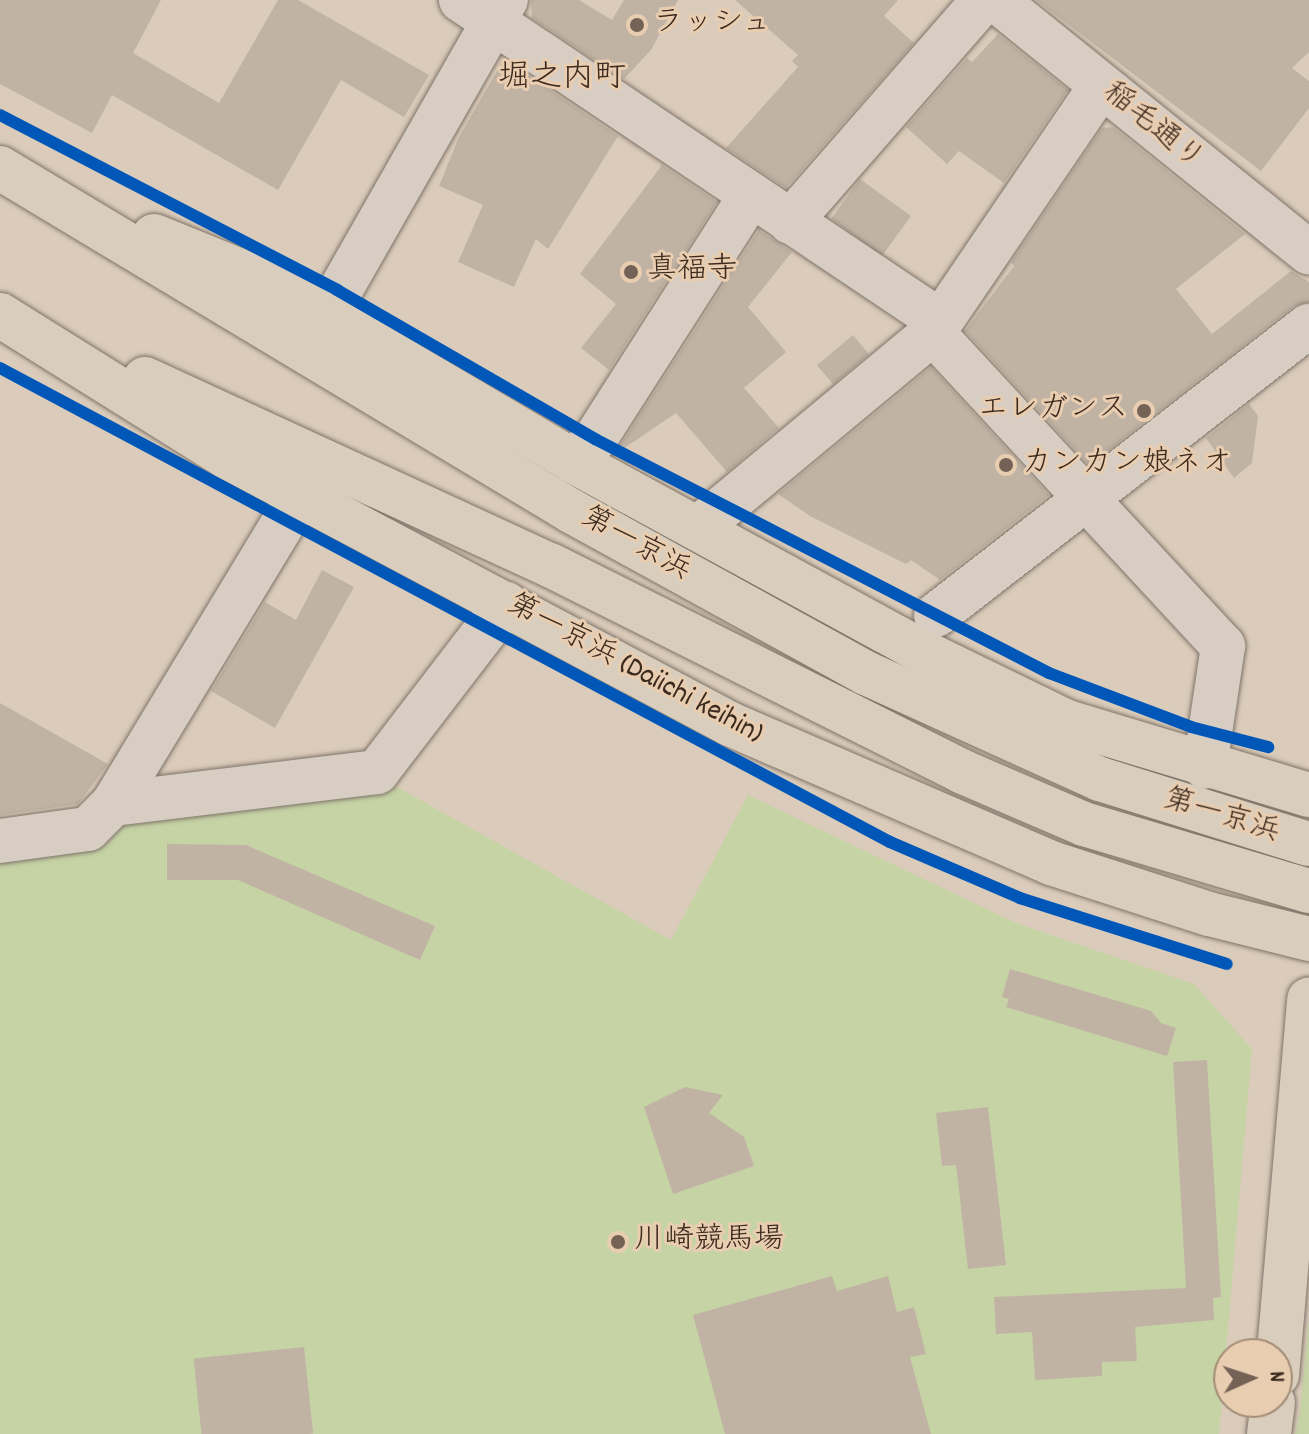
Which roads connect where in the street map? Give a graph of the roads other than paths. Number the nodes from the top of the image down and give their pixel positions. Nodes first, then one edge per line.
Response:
1 (984, 0) edge
2 (996, 0) edge
3 (487, 7) edge
4 (1100, 87) junction
5 (0, 168) edge
6 (51, 195) junction
7 (751, 195) junction
8 (790, 222) junction
9 (1309, 253) edge
10 (0, 314) edge
11 (325, 317) junction
12 (1309, 326) edge
13 (936, 327) junction
14 (573, 461) junction
15 (299, 497) junction
16 (1082, 499) junction
17 (699, 527) junction
18 (506, 604) junction
19 (936, 615) dead end
20 (1205, 767) junction
21 (1309, 795) edge
22 (113, 804) junction
23 (0, 841) edge
24 (1309, 844) edge
25 (1309, 891) edge
26 (1309, 939) edge
27 (1309, 999) edge
28 (1280, 1338) edge

1 - 8 street
2 - 4 street, 稲毛通り
3 - 7 street
3 - 11 street
4 - 9 street, 稲毛通り
4 - 13 street
5 - 6 highway, 第一京浜
6 - 11 highway
6 - 24 highway, 第一京浜
7 - 8 street
7 - 14 street
8 - 13 street
10 - 15 highway, 第一京浜 (Daiichi keihin)
10 - 25 highway, 第一京浜
11 - 14 highway
12 - 16 street
13 - 16 street
13 - 17 street
14 - 17 highway
15 - 18 highway, 第一京浜 (Daiichi keihin)
15 - 22 street
16 - 19 street
16 - 20 street
17 - 20 highway
18 - 22 street
18 - 26 highway, 第一京浜 (Daiichi keihin)
20 - 21 highway
22 - 23 street
27 - 28 highway

